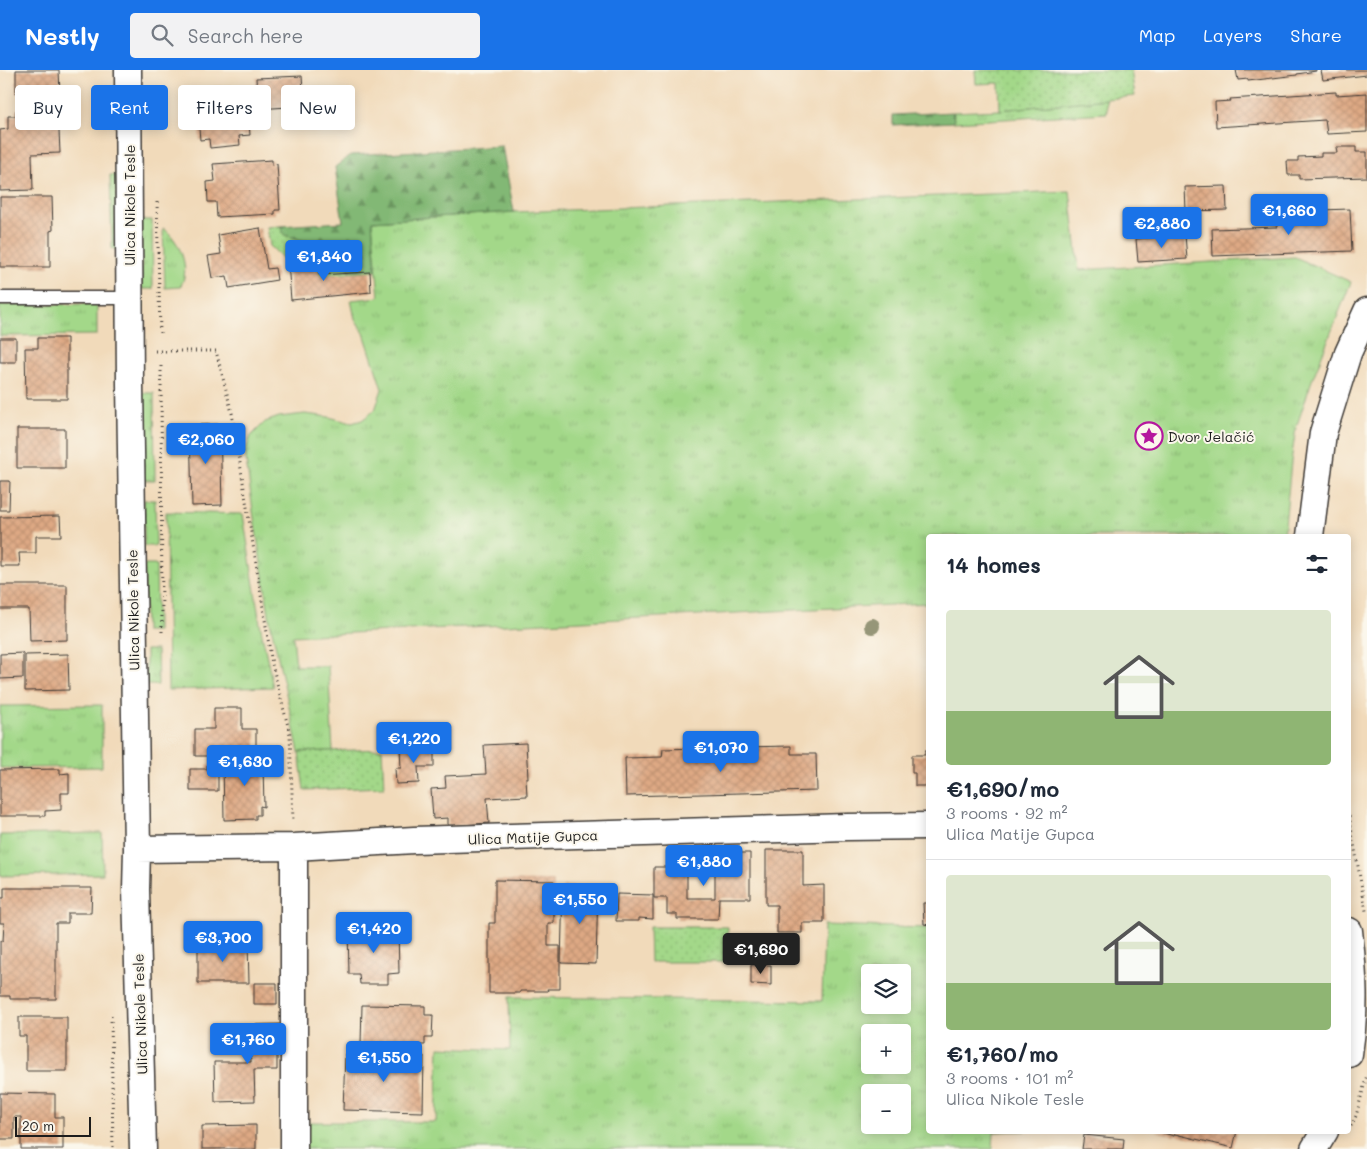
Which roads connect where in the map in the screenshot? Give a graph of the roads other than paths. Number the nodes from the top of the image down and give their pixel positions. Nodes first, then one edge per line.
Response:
1 (128, 70) edge
2 (0, 298) edge
3 (130, 298) junction
4 (1367, 311) edge
5 (1310, 534) edge
6 (926, 826) edge
7 (294, 847) junction
8 (137, 849) junction
9 (1351, 953) edge
10 (1351, 1041) edge
11 (1322, 1134) edge
12 (143, 1149) edge
13 (294, 1149) edge
14 (1314, 1149) edge

1 - 3 street, Ulica Nikole Tesle
2 - 3 lane
3 - 8 street, Ulica Nikole Tesle
4 - 5 street
6 - 7 street, Ulica Matije Gupca
7 - 8 street, Ulica Matije Gupca
7 - 13 street
8 - 12 street, Ulica Nikole Tesle
9 - 10 street
11 - 14 street

